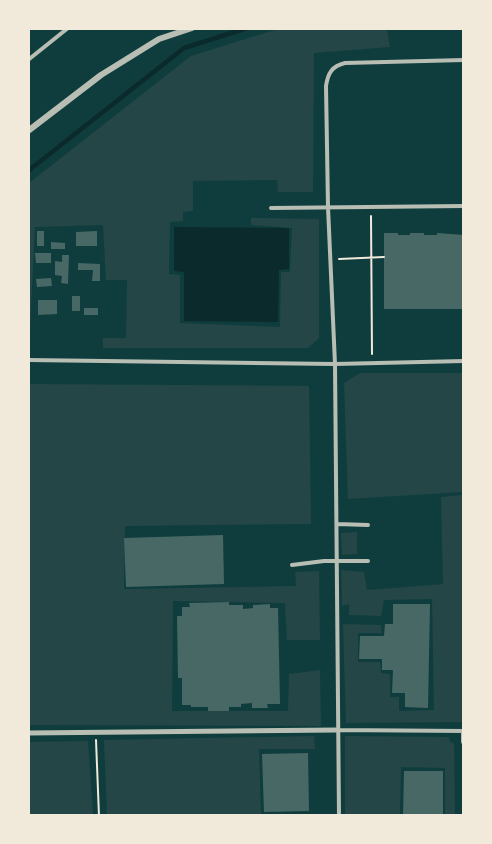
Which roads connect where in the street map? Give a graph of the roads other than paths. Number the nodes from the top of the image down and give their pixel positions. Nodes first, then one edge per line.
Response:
1 (68, 28) edge
2 (190, 29) edge
3 (28, 60) edge
4 (464, 60) edge
5 (28, 131) edge
6 (464, 206) edge
7 (328, 207) junction
8 (270, 208) dead end
9 (28, 360) edge
10 (464, 361) edge
11 (335, 364) junction
12 (337, 524) junction
13 (368, 525) dead end
14 (368, 561) dead end
15 (337, 562) junction
16 (292, 565) dead end
17 (338, 730) junction
18 (463, 730) edge
19 (28, 733) edge
20 (463, 742) edge
21 (339, 816) edge

1 - 3 lane
2 - 5 street
4 - 7 lane
6 - 7 lane
7 - 8 lane
7 - 11 lane
9 - 11 lane
10 - 11 lane
11 - 12 lane
12 - 13 lane
12 - 15 lane
14 - 15 lane
15 - 16 lane
15 - 17 lane
17 - 18 lane
17 - 19 street
17 - 21 lane
18 - 20 lane

